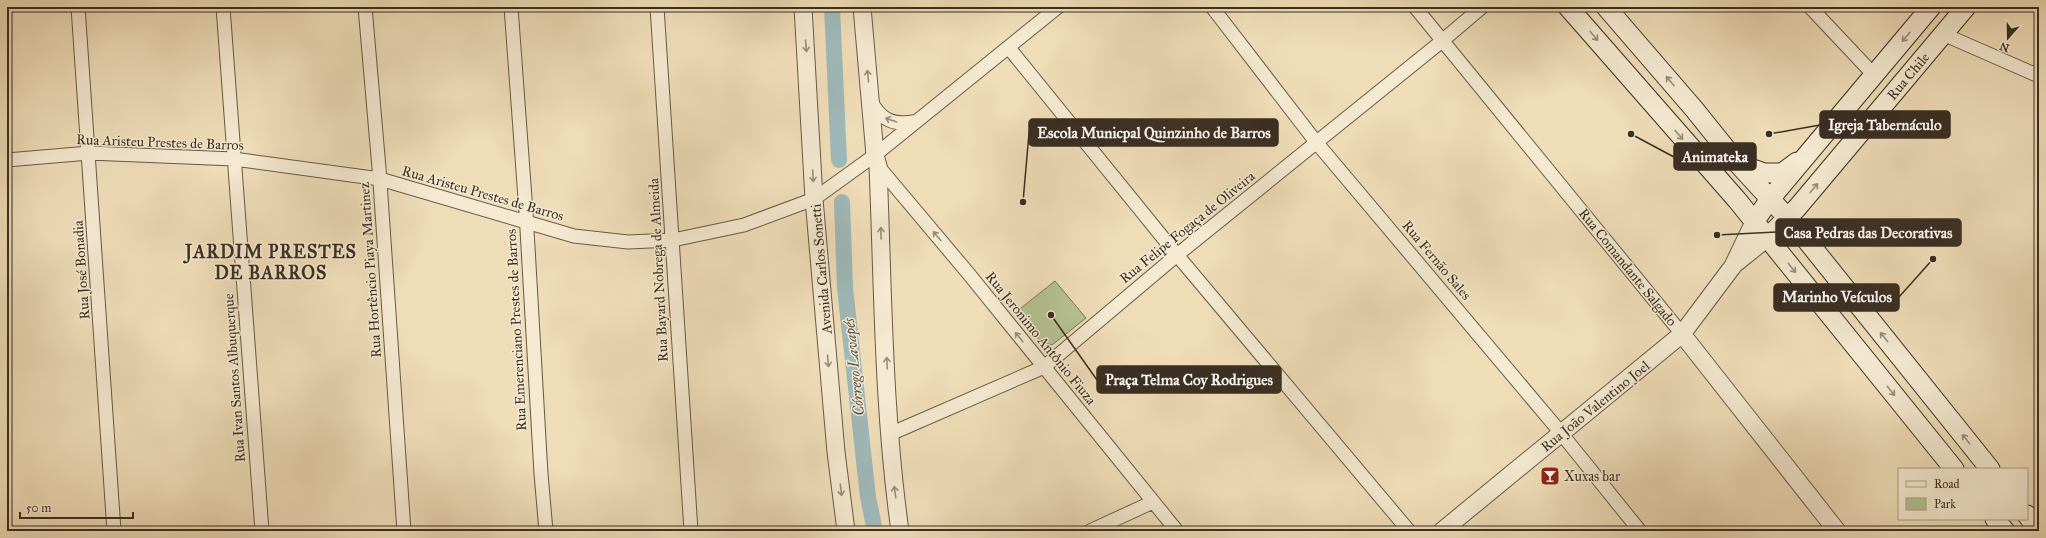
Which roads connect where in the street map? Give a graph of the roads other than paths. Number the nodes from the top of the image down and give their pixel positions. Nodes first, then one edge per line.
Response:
1 (78, 7) edge
2 (223, 7) edge
3 (365, 7) edge
4 (511, 7) edge
5 (657, 7) edge
6 (803, 7) edge
7 (862, 7) edge
8 (1058, 7) edge
9 (1212, 7) edge
10 (1415, 7) edge
11 (1482, 7) edge
12 (1568, 7) edge
13 (1606, 7) edge
14 (1810, 7) edge
15 (1931, 7) edge
16 (1966, 7) edge
17 (1943, 34) junction
18 (1442, 41) junction
19 (1009, 48) junction
20 (1874, 75) junction
21 (2039, 76) edge
22 (871, 101) junction
23 (918, 120) junction
24 (1316, 142) junction
25 (1811, 152) junction
26 (89, 153) junction
27 (234, 159) junction
28 (7, 160) edge
29 (877, 161) junction
30 (1739, 165) junction
31 (380, 179) junction
32 (814, 199) junction
33 (1770, 199) junction
34 (1788, 218) junction
35 (1754, 222) junction
36 (526, 223) junction
37 (1767, 238) junction
38 (673, 240) junction
39 (1177, 255) junction
40 (1733, 266) junction
41 (1682, 334) junction
42 (1044, 367) junction
43 (890, 434) junction
44 (1562, 434) junction
45 (1953, 468) edge
46 (1989, 468) edge
47 (1152, 502) junction
48 (2028, 516) edge
49 (2039, 530) edge
50 (114, 531) edge
51 (262, 531) edge
52 (404, 531) edge
53 (546, 531) edge
54 (691, 531) edge
55 (846, 531) edge
56 (900, 531) edge
57 (1090, 531) edge
58 (1177, 531) edge
59 (1408, 531) edge
60 (1442, 531) edge
61 (1640, 531) edge
62 (1837, 531) edge

1 - 26 street, Rua José Bonadia
2 - 27 street, Rua Ivan Santos Albuquerque
3 - 31 street, Rua Hortêncio Piaya Martinez
4 - 36 street, Rua Emerenciano Prestes de Barros
5 - 38 street, Rua Bayard Nobrega de Almeida
6 -> 32 street, Avenida Carlos Sonetti
22 -> 7 street
8 - 19 street, Rua Aristeu Prestes de Barros
9 - 24 street, Rua Fernão Sales
10 - 18 street, Rua Comandante Salgado
11 - 18 street, Rua Felipe Fogaça de Oliveira
12 -> 35 main road
30 -> 13 main road
14 - 20 street
15 -> 20 main road, Rua Chile
16 - 17 main road, Rua Chile
17 - 21 street
34 -> 17 main road, Rua Chile
18 - 24 street, Rua Felipe Fogaça de Oliveira
18 - 41 street, Rua Comandante Salgado
19 - 23 street, Rua Aristeu Prestes de Barros
19 - 39 street
20 - 25 main road, Rua Chile
23 -> 22 street, Rua Aristeu Prestes de Barros
22 - 29 street
23 - 29 street, Rua Aristeu Prestes de Barros
24 - 39 street, Rua Felipe Fogaça de Oliveira
24 - 44 street, Rua Fernão Sales
25 - 30 main road
25 - 33 main road, Rua Chile
26 - 27 street, Rua Aristeu Prestes de Barros
26 - 28 street, Rua Aristeu Prestes de Barros
26 - 50 street, Rua José Bonadia
27 - 31 street, Rua Aristeu Prestes de Barros
27 - 51 street, Rua Ivan Santos Albuquerque
29 - 32 street, Rua Aristeu Prestes de Barros
42 -> 29 street, Rua Jeronimo Antônio Fiuza
43 -> 29 street
30 - 33 main road
31 - 36 street, Rua Aristeu Prestes de Barros
31 - 52 street, Rua Hortêncio Piaya Martinez
32 - 38 street, Rua Aristeu Prestes de Barros
32 -> 55 street, Avenida Carlos Sonetti
33 - 34 main road
33 - 35 main road, Rua Chile
34 - 37 main road, Rua Chile
46 -> 34 main road
35 - 37 main road
35 - 40 street, Rua João Valentino Joel
36 - 38 street, Rua Aristeu Prestes de Barros
36 - 53 street, Rua Emerenciano Prestes de Barros
37 - 40 street, Rua João Valentino Joel
37 -> 45 main road
38 - 54 street, Rua Bayard Nobrega de Almeida
39 - 42 street, Rua Felipe Fogaça de Oliveira
39 - 59 street
40 - 41 street, Rua João Valentino Joel
41 - 44 street, Rua João Valentino Joel
41 - 62 street, Rua Comandante Salgado
42 - 43 street, Rua Felipe Fogaça de Oliveira
42 - 47 street, Rua Jeronimo Antônio Fiuza
56 -> 43 street
44 - 60 street, Rua João Valentino Joel
44 - 61 street, Rua Fernão Sales
47 - 57 street
47 - 58 street, Rua Jeronimo Antônio Fiuza
48 - 49 main road

